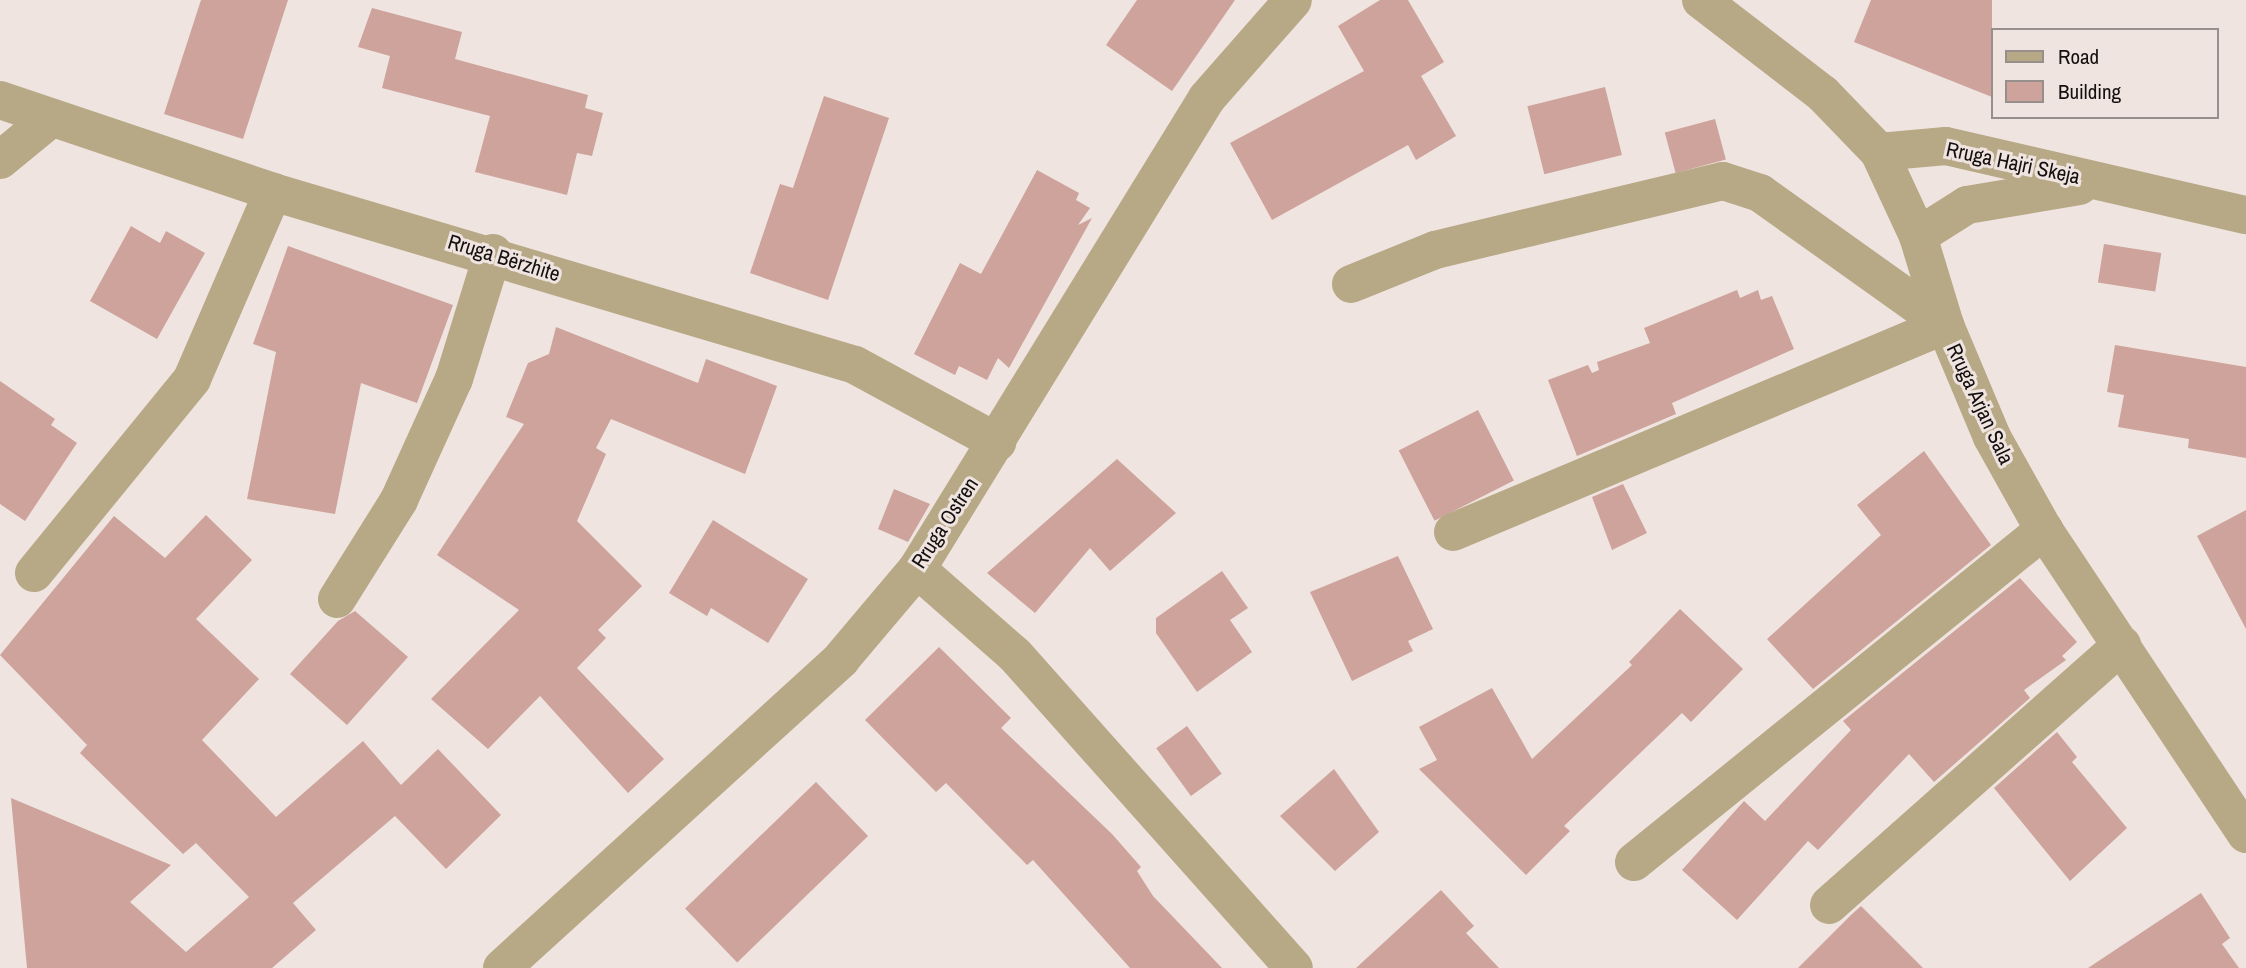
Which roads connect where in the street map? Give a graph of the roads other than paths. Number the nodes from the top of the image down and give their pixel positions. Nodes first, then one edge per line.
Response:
1 (1293, 0) edge
2 (1701, 0) edge
3 (0, 100) edge
4 (50, 119) junction
5 (1879, 152) junction
6 (0, 160) edge
7 (2105, 184) junction
8 (273, 192) junction
9 (2246, 215) edge
10 (1918, 236) junction
11 (493, 253) junction
12 (1351, 285) dead end
13 (1945, 325) junction
14 (997, 442) junction
15 (2044, 530) junction
16 (1453, 532) dead end
17 (917, 569) junction
18 (34, 573) dead end
19 (337, 599) dead end
20 (2122, 645) junction
21 (2246, 834) edge
22 (1634, 862) dead end
23 (1829, 905) dead end
24 (502, 968) edge
25 (1294, 968) edge

1 - 14 street, Rruga Ostren
2 - 5 street, Rruga Arjan Sala
3 - 4 street, Rruga Bërzhite
4 - 6 street
4 - 8 street, Rruga Bërzhite
5 - 7 street, Rruga Hajri Skeja
5 - 10 street, Rruga Arjan Sala
7 - 9 street, Rruga Hajri Skeja
7 - 10 street, Rruga Hajri Skeja
8 - 11 street, Rruga Bërzhite
8 - 18 street
10 - 13 street, Rruga Arjan Sala
11 - 14 street, Rruga Bërzhite
11 - 19 street
12 - 13 street
13 - 15 street, Rruga Arjan Sala
13 - 16 street
14 - 17 street, Rruga Ostren
15 - 20 street, Rruga Arjan Sala
15 - 22 street
17 - 24 street, Rruga Ostren
17 - 25 street
20 - 21 street, Rruga Arjan Sala
20 - 23 street

